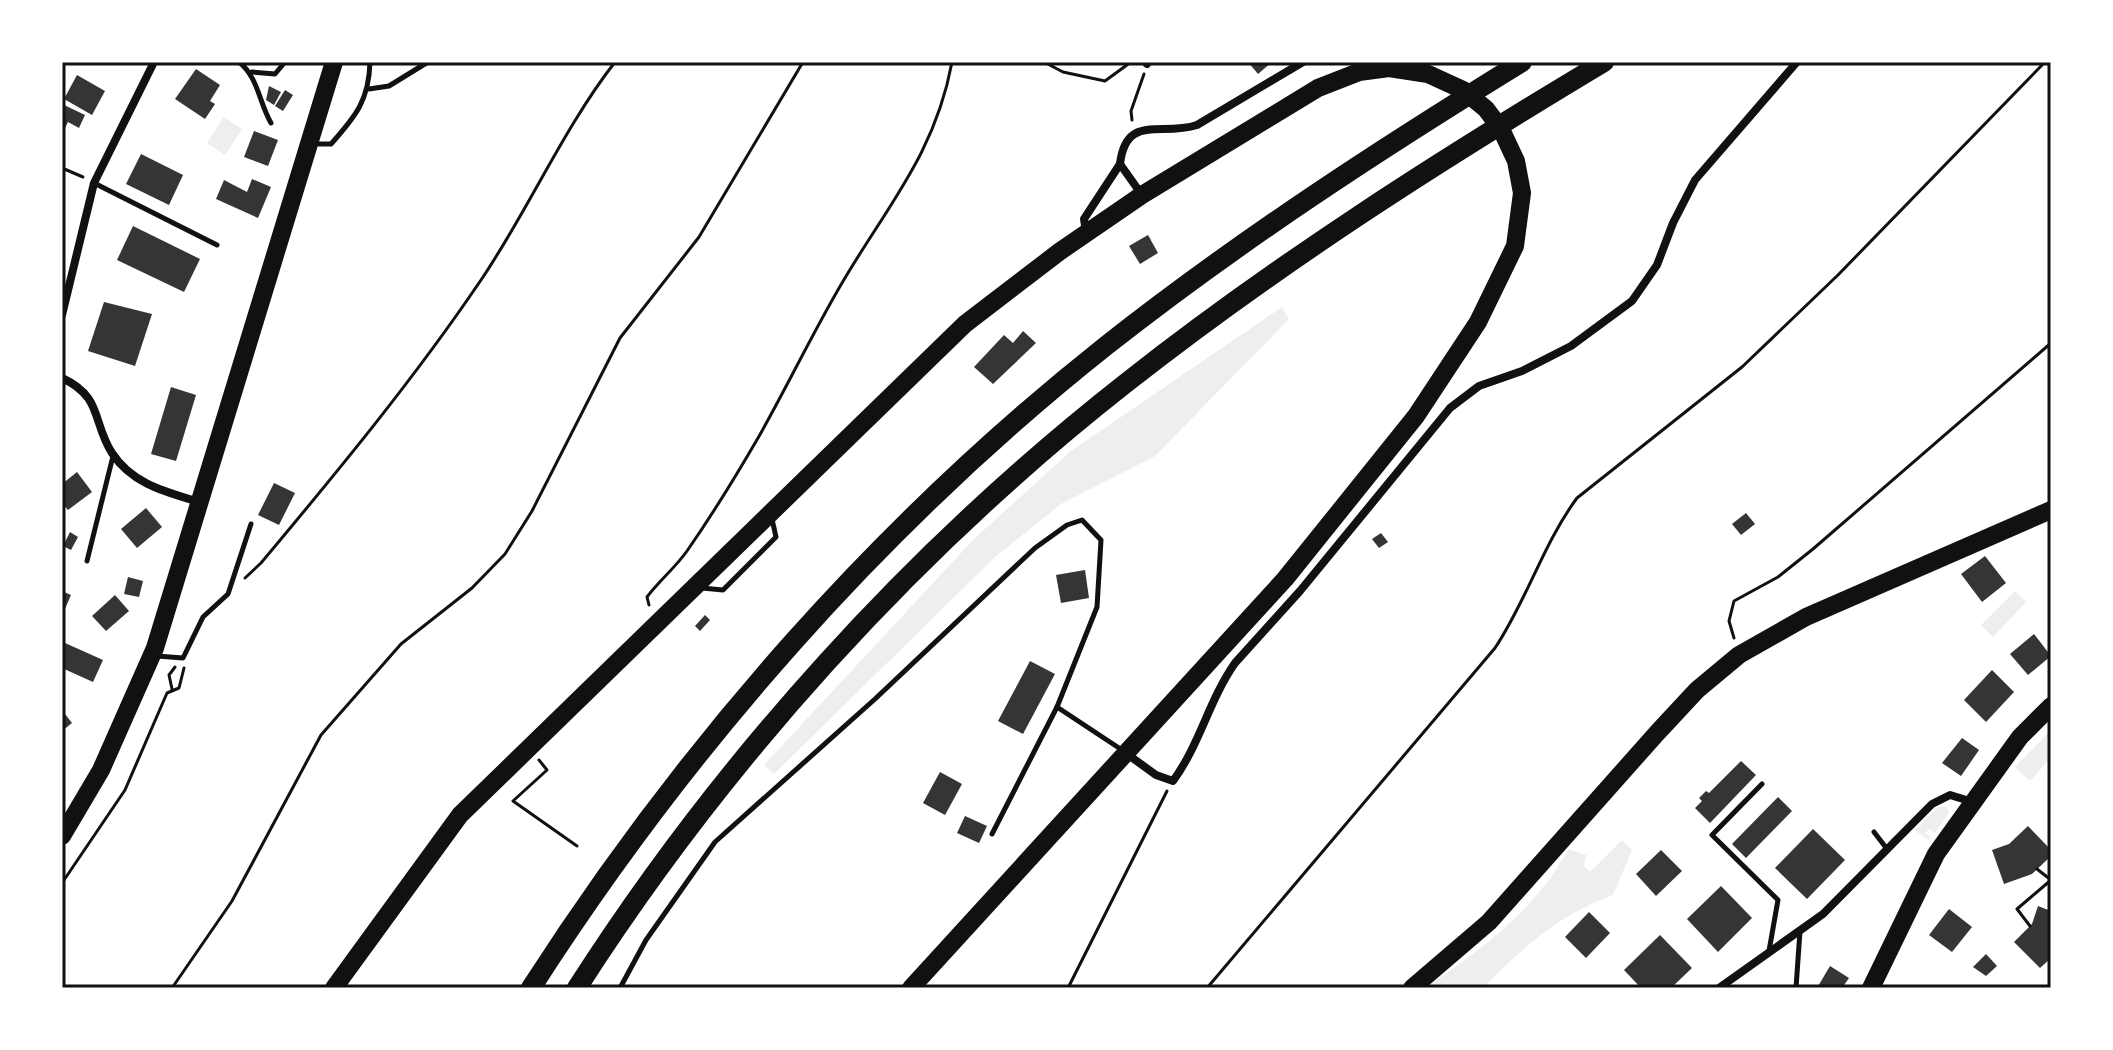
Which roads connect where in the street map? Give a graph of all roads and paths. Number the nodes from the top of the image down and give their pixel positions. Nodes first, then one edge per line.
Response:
1 (154, 62) edge
2 (239, 62) edge
3 (285, 62) edge
4 (334, 62) edge
5 (370, 62) edge
6 (428, 62) edge
7 (615, 62) edge
8 (803, 62) edge
9 (952, 62) edge
10 (1044, 62) edge
11 (1131, 62) edge
12 (1303, 62) edge
13 (1522, 62) edge
14 (1604, 62) edge
15 (1797, 62) edge
16 (2045, 62) edge
17 (1148, 63) edge
18 (252, 72) junction
19 (369, 89) junction
20 (271, 123) dead end
21 (1133, 125) dead end
22 (309, 144) junction
23 (1120, 164) junction
24 (62, 168) edge
25 (83, 177) dead end
26 (94, 183) junction
27 (1142, 195) junction
28 (1086, 233) junction
29 (217, 245) dead end
30 (62, 315) edge
31 (2051, 343) edge
32 (62, 378) edge
33 (114, 455) junction
34 (199, 502) junction
35 (2051, 510) edge
36 (251, 524) dead end
37 (87, 561) dead end
38 (228, 594) junction
39 (660, 621) junction
40 (1739, 655) junction
41 (152, 656) junction
42 (183, 658) junction
43 (169, 675) dead end
44 (172, 691) junction
45 (1057, 707) junction
46 (2049, 710) edge
47 (528, 749) junction
48 (1126, 753) junction
49 (1173, 781) junction
50 (1762, 784) dead end
51 (1973, 802) junction
52 (1874, 832) dead end
53 (992, 834) dead end
54 (62, 836) edge
55 (577, 846) dead end
56 (1887, 849) junction
57 (2037, 869) dead end
58 (2051, 880) edge
59 (62, 883) edge
60 (2030, 926) dead end
61 (1800, 930) junction
62 (1769, 951) junction
63 (172, 988) edge
64 (334, 988) edge
65 (531, 988) edge
66 (577, 988) edge
67 (620, 988) edge
68 (911, 988) edge
69 (1068, 988) edge
70 (1207, 988) edge
71 (1412, 988) edge
72 (1719, 988) edge
73 (1796, 988) edge
74 (1871, 988) edge

1 - 26 street
2 - 18 lane
3 - 18 lane
4 - 22 main road
5 - 19 lane
6 - 19 lane
7 - 38 path
8 - 63 path
9 - 39 path
10 - 11 path
12 - 23 street
13 - 65 highway
14 - 66 highway
15 - 49 street
16 - 70 path
17 - 21 path
18 - 20 lane
19 - 22 lane
22 - 34 main road
23 - 27 street
23 - 28 street
24 - 25 path
26 - 29 lane
26 - 30 street
27 - 28 main road
27 - 48 main road
28 - 39 main road
31 - 40 path
32 - 33 street
33 - 34 street
33 - 37 lane
34 - 41 main road
35 - 40 main road
36 - 38 lane
38 - 42 lane
39 - 47 main road
40 - 71 main road
41 - 42 lane
41 - 54 main road
42 - 44 path
43 - 44 path
44 - 59 path
45 - 48 lane
45 - 53 lane
45 - 67 lane
46 - 51 main road
47 - 55 path
47 - 64 main road
48 - 49 street
48 - 68 main road
49 - 69 path
50 - 62 lane
51 - 56 street
51 - 74 main road
52 - 56 lane
56 - 61 street
57 - 58 path
58 - 60 path
61 - 62 street
61 - 73 lane
62 - 72 street

